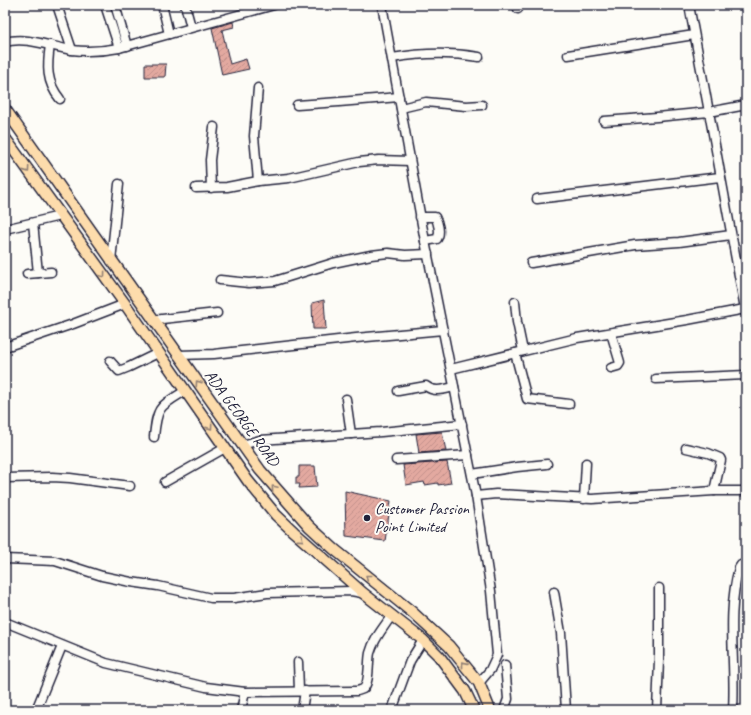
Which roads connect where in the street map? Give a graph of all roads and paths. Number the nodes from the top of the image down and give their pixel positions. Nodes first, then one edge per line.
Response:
1 (57, 5) edge
2 (105, 5) edge
3 (115, 5) edge
4 (162, 5) edge
5 (185, 5) edge
6 (274, 5) edge
7 (382, 5) edge
8 (689, 5) edge
9 (264, 6) edge
10 (191, 27) junction
11 (169, 34) junction
12 (694, 35) junction
13 (5, 42) edge
14 (50, 45) junction
15 (123, 47) junction
16 (72, 50) junction
17 (568, 55) dead end
18 (479, 57) dead end
19 (392, 58) junction
20 (258, 88) dead end
21 (399, 96) junction
22 (60, 99) dead end
23 (297, 105) dead end
24 (482, 105) dead end
25 (746, 105) edge
26 (401, 108) junction
27 (5, 109) edge
28 (709, 112) junction
29 (604, 121) dead end
30 (214, 127) dead end
31 (5, 138) edge
32 (410, 160) junction
33 (720, 177) junction
34 (258, 181) junction
35 (119, 184) dead end
36 (196, 188) dead end
37 (210, 188) junction
38 (537, 199) dead end
39 (60, 216) junction
40 (420, 217) junction
41 (33, 222) junction
42 (5, 229) edge
43 (731, 235) junction
44 (425, 241) junction
45 (428, 254) junction
46 (111, 261) junction
47 (531, 263) dead end
48 (51, 272) dead end
49 (38, 273) junction
50 (27, 274) dead end
51 (220, 280) dead end
52 (515, 302) dead end
53 (124, 304) junction
54 (745, 311) edge
55 (217, 313) dead end
56 (153, 320) junction
57 (443, 330) junction
58 (611, 333) junction
59 (5, 347) edge
60 (519, 352) junction
61 (158, 353) junction
62 (178, 355) junction
63 (110, 361) dead end
64 (611, 368) dead end
65 (451, 369) junction
66 (746, 375) edge
67 (656, 379) dead end
68 (454, 387) junction
69 (398, 390) dead end
70 (185, 391) junction
71 (346, 399) dead end
72 (569, 404) dead end
73 (462, 424) junction
74 (351, 434) junction
75 (154, 437) dead end
76 (242, 445) junction
77 (225, 448) junction
78 (686, 448) dead end
79 (468, 455) junction
80 (396, 460) dead end
81 (586, 463) dead end
82 (547, 464) dead end
83 (472, 474) junction
84 (5, 478) edge
85 (165, 482) dead end
86 (130, 486) dead end
87 (714, 491) junction
88 (746, 491) edge
89 (476, 496) junction
90 (584, 498) junction
91 (5, 559) edge
92 (746, 563) edge
93 (659, 588) dead end
94 (554, 592) dead end
95 (363, 593) junction
96 (392, 615) junction
97 (5, 622) edge
98 (423, 640) junction
99 (62, 646) junction
100 (298, 662) dead end
101 (505, 664) dead end
102 (478, 683) junction
103 (302, 691) junction
104 (245, 692) junction
105 (36, 710) edge
106 (241, 710) edge
107 (302, 710) edge
108 (392, 710) edge
109 (474, 710) edge
110 (490, 710) edge
111 (504, 710) edge
112 (566, 710) edge
113 (657, 710) edge
114 (733, 710) edge

1 - 16 street
2 - 15 street
3 - 15 street
4 - 11 street
5 - 10 street
6 - 9 street
7 - 19 street
8 - 12 street
9 - 10 street
10 - 11 street
11 - 15 street
12 - 17 street
12 - 28 street
13 - 14 street
14 - 16 street
14 - 22 street
15 - 16 street
18 - 19 street
19 - 21 street
20 - 34 street
21 - 23 street
21 - 26 street
24 - 26 street
25 - 28 street
26 - 32 street
27 - 46 main road, ADA GEORGE ROAD
28 - 29 street
28 - 33 street
30 - 37 street
31 -> 39 main road, ADA GEORGE ROAD
32 - 34 street
32 - 40 street
33 - 38 street
33 - 43 street
34 - 37 street
35 - 46 street
36 - 37 street
39 - 41 street
39 -> 53 main road, ADA GEORGE ROAD
40 - 44 street
40 - 44 street
41 - 42 street
41 - 49 street
43 - 47 street
43 - 54 street
44 - 45 street
45 - 51 street
45 - 57 street
46 - 56 main road, ADA GEORGE ROAD
48 - 49 street
49 - 50 street
52 - 60 street
53 - 59 street
53 - 61 main road, ADA GEORGE ROAD
54 - 58 street
55 - 56 street
56 - 62 main road, ADA GEORGE ROAD
57 - 62 street
57 - 65 street
58 - 60 street
58 - 64 street
60 - 65 street
60 - 72 street
61 - 63 street
61 - 70 main road, ADA GEORGE ROAD
76 -> 62 main road, ADA GEORGE ROAD
65 - 68 street
66 - 67 street
68 - 69 street
68 - 73 street
70 - 75 street
70 -> 77 main road, ADA GEORGE ROAD
71 - 74 street
73 - 74 street
73 - 79 street
74 - 76 street
102 -> 76 main road, ADA GEORGE ROAD
77 - 85 street
77 -> 95 main road, ADA GEORGE ROAD
78 - 87 street
79 - 80 street
79 - 83 street
81 - 90 street
82 - 83 street
83 - 89 street
84 - 86 street
87 - 88 street
87 - 90 street
89 - 90 street
89 - 102 street
91 - 95 street
92 - 114 street
93 - 113 street
94 - 112 street
95 - 96 main road, ADA GEORGE ROAD
96 - 98 main road, ADA GEORGE ROAD
96 - 103 street
97 - 99 street
98 - 108 street
98 - 109 main road, ADA GEORGE ROAD
99 - 104 street
99 - 105 street
100 - 103 street
101 - 111 street
102 - 110 main road, ADA GEORGE ROAD
103 - 104 street
103 - 107 street
104 - 106 street

